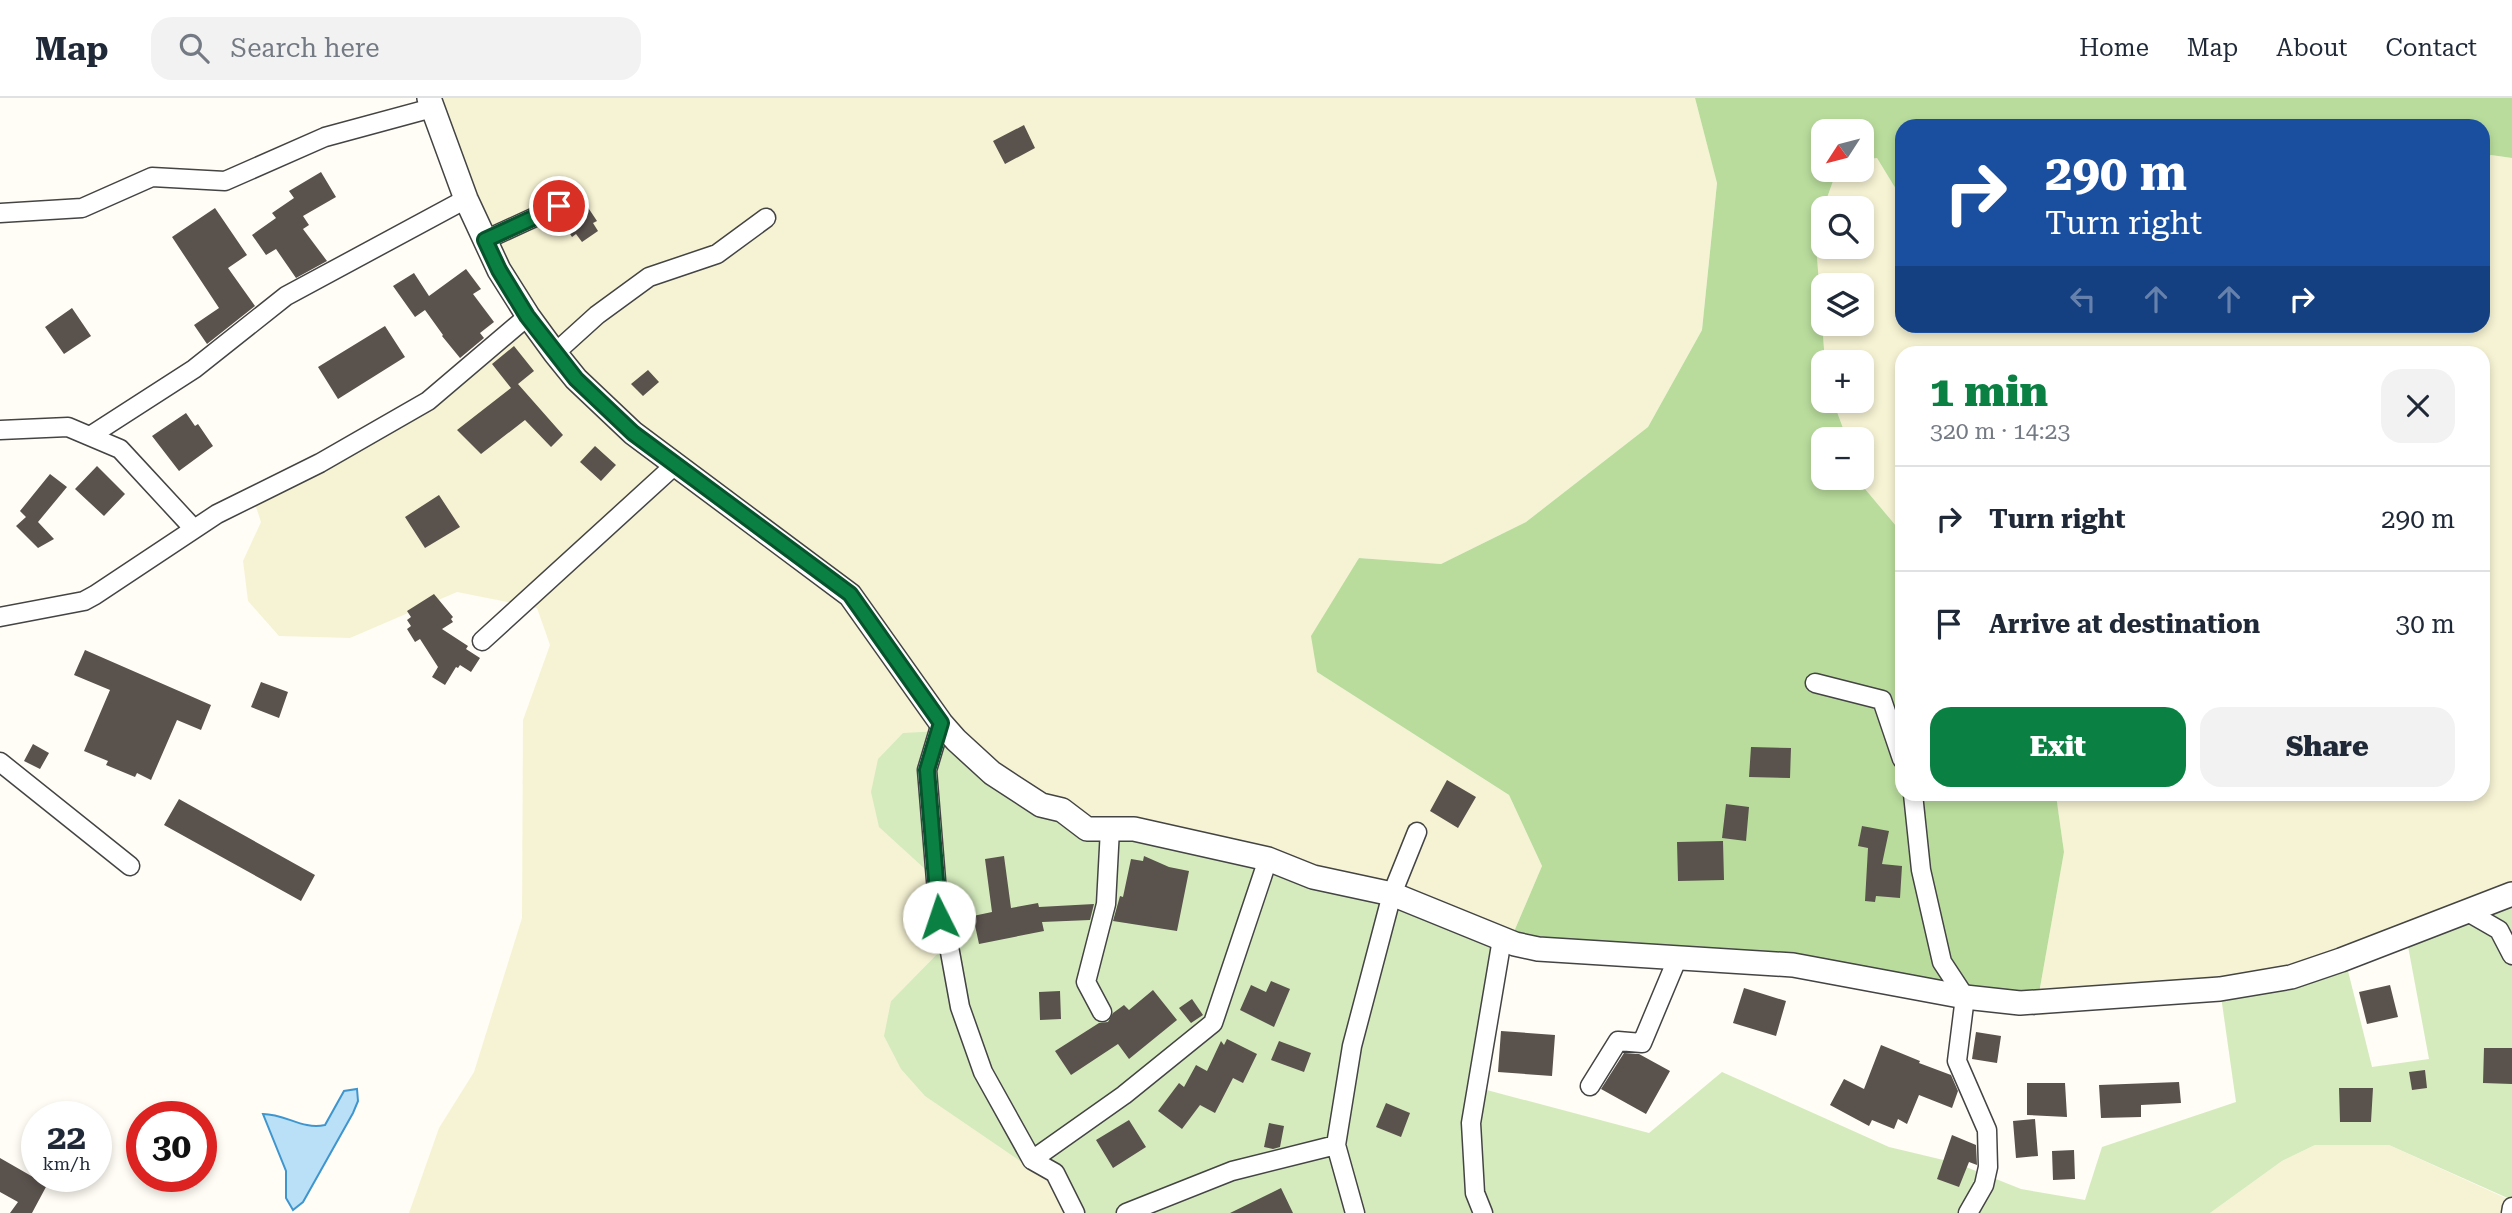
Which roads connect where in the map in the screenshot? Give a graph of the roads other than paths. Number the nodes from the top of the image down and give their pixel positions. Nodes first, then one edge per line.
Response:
1 (430, 103) edge
2 (466, 199) junction
3 (559, 206) dead end
4 (0, 213) edge
5 (766, 218) dead end
6 (485, 240) junction
7 (527, 316) junction
8 (555, 353) junction
9 (0, 430) edge
10 (90, 436) junction
11 (676, 464) junction
12 (194, 529) junction
13 (0, 617) edge
14 (482, 641) dead end
15 (1815, 683) dead end
16 (941, 723) junction
17 (1895, 738) edge
18 (0, 762) edge
19 (1914, 801) edge
20 (1110, 829) junction
21 (1417, 832) dead end
22 (1268, 859) junction
23 (130, 866) dead end
24 (1392, 894) junction
25 (2512, 894) edge
26 (2466, 911) junction
27 (1502, 939) junction
28 (2512, 955) edge
29 (1678, 957) junction
30 (1965, 997) junction
31 (1102, 1012) dead end
32 (1590, 1086) dead end
33 (1336, 1145) junction
34 (1032, 1160) junction
35 (2512, 1207) edge
36 (1075, 1213) edge
37 (1126, 1213) edge
38 (1356, 1213) edge
39 (1483, 1213) edge
40 (1968, 1213) edge
41 (2511, 1213) edge

1 - 2 street
1 - 4 street
2 - 6 street
2 - 10 street
3 - 6 street
5 - 8 street
6 - 7 street
7 - 8 street
7 - 12 street
8 - 11 street
9 - 10 street
10 - 12 street
11 - 14 street
11 - 16 street
12 - 13 street
15 - 17 street
16 - 20 street
16 - 34 street
18 - 23 street
19 - 30 street
20 - 22 street
20 - 31 street
21 - 24 street
22 - 24 street
22 - 34 street
24 - 27 street
24 - 33 street
25 - 26 street
26 - 28 street
26 - 30 street
27 - 29 street
27 - 39 street
29 - 30 street
29 - 32 street
30 - 40 street
33 - 37 street
33 - 38 street
34 - 36 street
35 - 41 street

